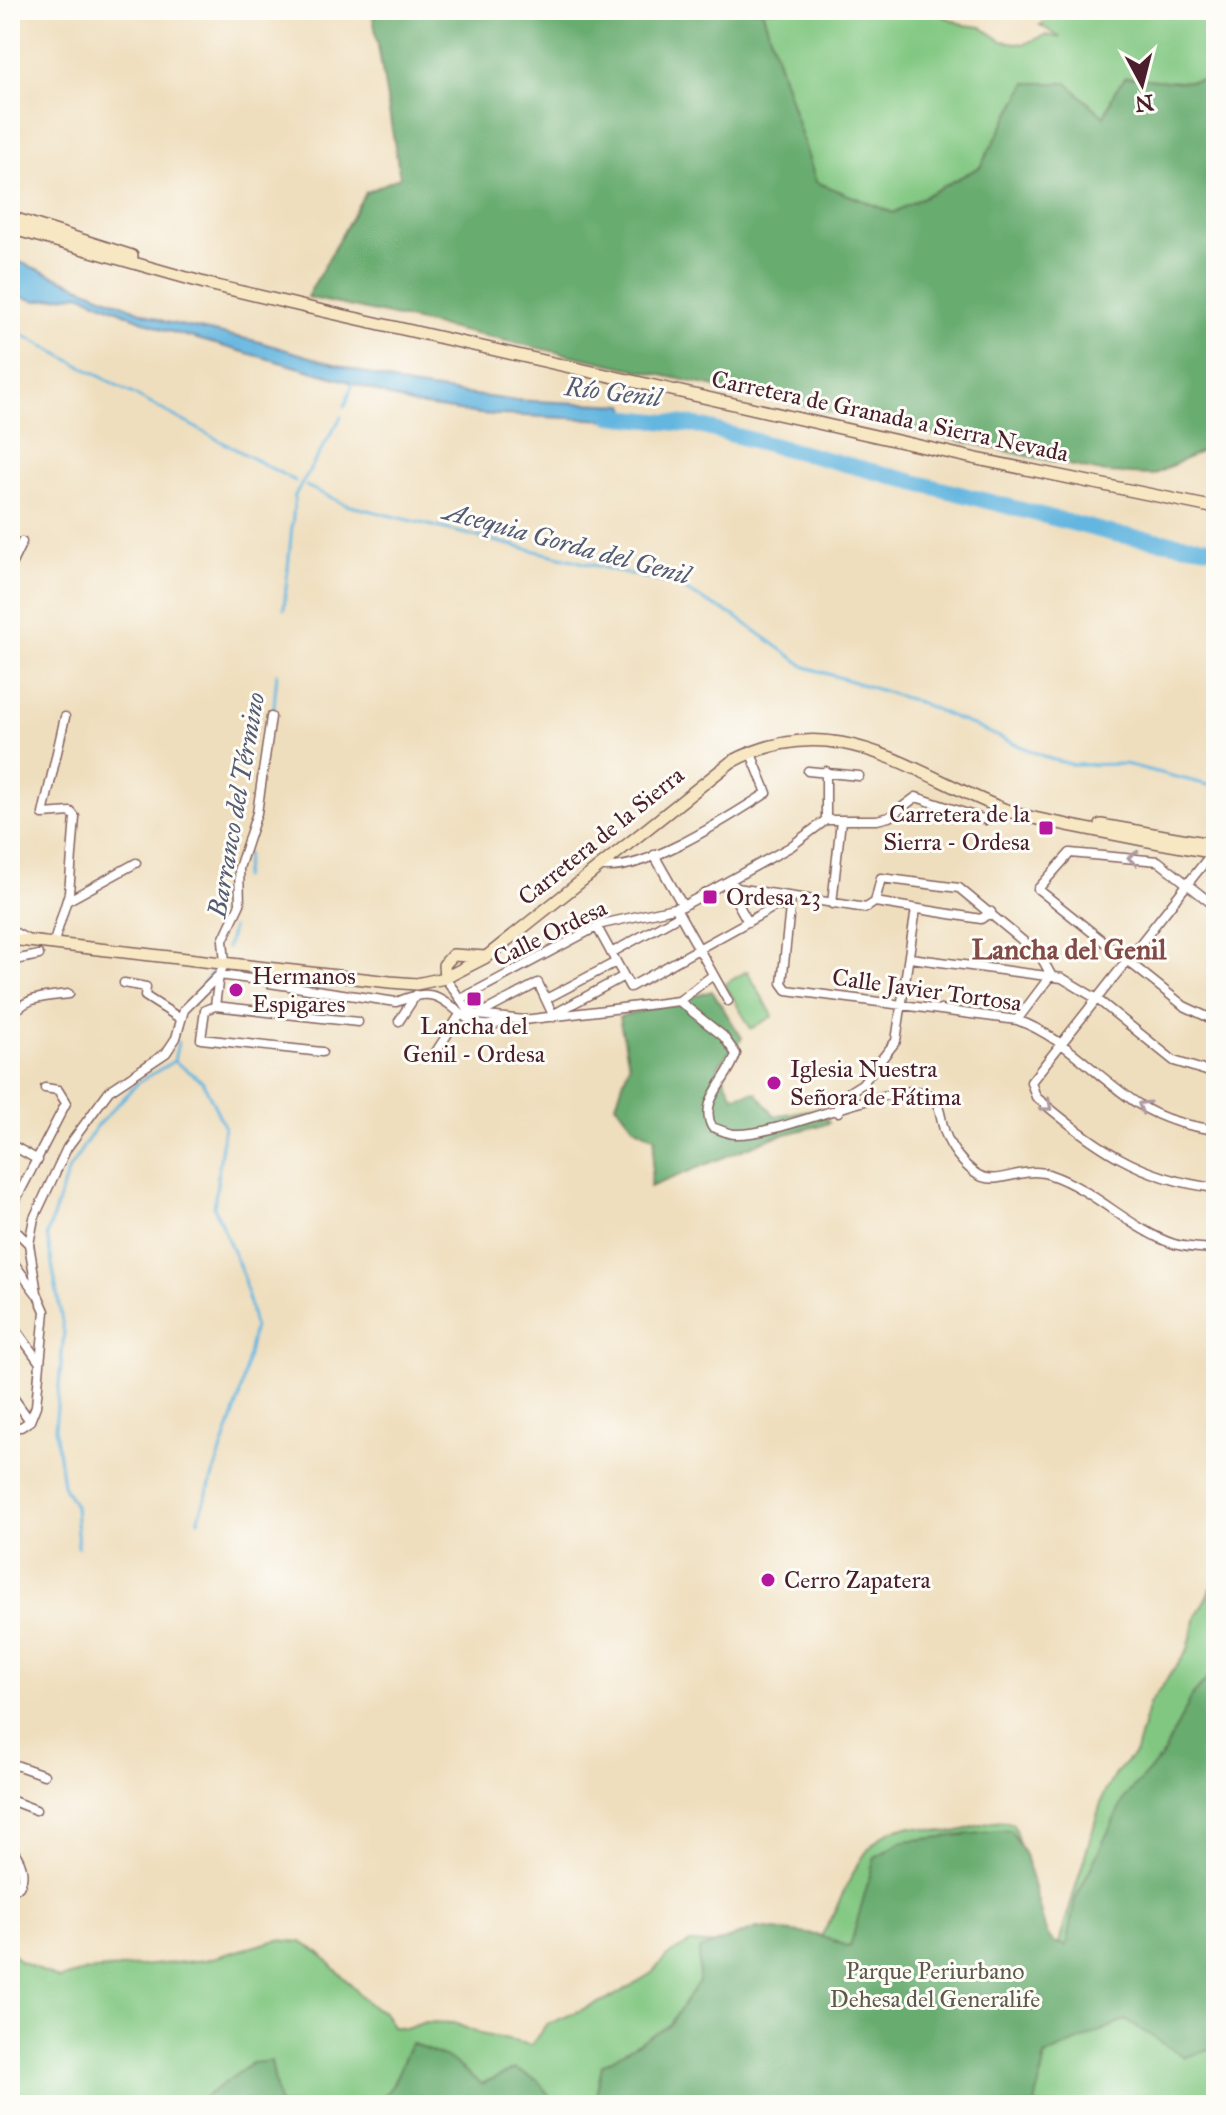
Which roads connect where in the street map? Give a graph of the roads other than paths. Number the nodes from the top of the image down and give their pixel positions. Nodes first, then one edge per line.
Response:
1 (10, 217) edge
2 (10, 228) edge
3 (227, 287) junction
4 (1216, 508) edge
5 (22, 542) dead end
6 (10, 567) edge
7 (65, 717) dead end
8 (271, 717) dead end
9 (750, 751) junction
10 (808, 771) dead end
11 (826, 771) junction
12 (859, 776) dead end
13 (998, 806) junction
14 (826, 820) junction
15 (841, 820) junction
16 (1215, 850) edge
17 (654, 855) junction
18 (136, 863) dead end
19 (599, 866) junction
20 (729, 882) junction
21 (1188, 886) junction
22 (66, 902) junction
23 (790, 902) junction
24 (875, 902) junction
25 (832, 904) junction
26 (1216, 907) edge
27 (916, 909) junction
28 (679, 910) junction
29 (991, 912) junction
30 (748, 922) junction
31 (597, 927) junction
32 (10, 930) edge
33 (10, 939) edge
34 (27, 939) junction
35 (54, 942) junction
36 (698, 948) junction
37 (39, 955) dead end
38 (486, 957) junction
39 (614, 957) junction
40 (910, 958) junction
41 (10, 961) edge
42 (1128, 961) junction
43 (225, 963) junction
44 (219, 975) junction
45 (713, 975) junction
46 (1051, 975) junction
47 (624, 976) junction
48 (445, 978) junction
49 (124, 983) dead end
50 (69, 994) dead end
51 (416, 995) junction
52 (461, 999) junction
53 (546, 999) junction
54 (1097, 999) junction
55 (679, 1001) junction
56 (728, 1001) dead end
57 (902, 1005) junction
58 (215, 1006) junction
59 (478, 1015) junction
60 (459, 1016) junction
61 (554, 1016) junction
62 (10, 1019) edge
63 (181, 1019) junction
64 (508, 1019) junction
65 (1017, 1020) junction
66 (399, 1021) dead end
67 (1216, 1021) edge
68 (358, 1022) dead end
69 (1060, 1045) junction
70 (322, 1052) dead end
71 (434, 1055) dead end
72 (1216, 1074) edge
73 (45, 1088) dead end
74 (838, 1112) junction
75 (1216, 1130) edge
76 (10, 1144) edge
77 (38, 1160) junction
78 (1216, 1188) edge
79 (10, 1211) edge
80 (10, 1225) edge
81 (29, 1244) junction
82 (1216, 1249) edge
83 (10, 1258) edge
84 (37, 1293) junction
85 (10, 1321) edge
86 (41, 1363) junction
87 (10, 1393) edge
88 (30, 1421) junction
89 (10, 1427) edge
90 (10, 1763) edge
91 (44, 1775) dead end
92 (10, 1800) edge
93 (36, 1810) dead end
94 (10, 1847) edge
95 (10, 1890) edge

1 - 3 street, Carretera de Granada a Sierra Nevada
2 - 3 street, Carretera de Granada a Sierra Nevada
3 - 4 street, Carretera de Granada a Sierra Nevada
5 - 6 street
7 - 22 street
8 - 43 street
9 - 13 street, Carretera de la Sierra
9 - 17 street
9 - 19 street, Carretera de la Sierra
10 - 11 street
11 - 12 street
11 - 14 street
13 - 15 street
13 - 16 street, Carretera de la Sierra
13 - 16 street, Carretera de la Sierra
14 - 15 street
14 - 20 street, Calle Ordesa
15 - 25 street
16 - 21 street
17 - 19 street
17 - 28 street
18 - 22 street
19 - 38 street, Carretera de la Sierra
20 - 23 street
20 - 28 street, Calle Ordesa
20 - 30 street
21 - 26 street
21 - 42 street
21 -> 42 street
22 - 35 street
23 - 25 street
23 - 30 street
23 - 57 street, Calle Javier Tortosa
24 - 25 street
24 - 27 street
24 - 29 street
27 - 29 street
27 - 40 street
28 - 31 street, Calle Ordesa
28 - 36 street
28 - 39 street
29 - 46 street
30 - 36 street
31 - 39 street
31 - 52 street, Calle Ordesa
32 - 34 street
33 - 34 street, Carretera de la Sierra
34 - 35 street, Carretera de la Sierra
35 - 43 street, Carretera de la Sierra
36 - 45 street
36 - 47 street
37 - 41 street
38 - 48 street, Carretera de la Sierra
38 - 48 street
39 - 47 street
39 - 53 street
40 - 46 street
40 - 57 street
42 - 54 street
42 - 67 street
43 - 44 street
43 - 48 street, Carretera de la Sierra
44 - 51 street
44 - 58 street
44 - 63 street
45 - 55 street
45 - 56 street
46 - 54 street
46 - 65 street
47 - 61 street
48 - 52 street
49 - 63 street
50 - 62 street
51 - 60 street
51 - 66 street
52 - 59 street
53 - 59 street
53 - 61 street
54 - 69 street
54 - 72 street
55 - 61 street
55 - 74 street
57 - 65 street, Calle Javier Tortosa
57 - 74 street
58 - 68 street
58 - 70 street
59 - 64 street
60 - 64 street
60 - 71 street
61 - 64 street
63 - 81 street
65 - 69 street, Calle Javier Tortosa
75 -> 69 street, Calle Javier Tortosa
69 -> 78 street
73 - 77 street
74 - 82 street
76 - 77 street
77 - 79 street
80 - 81 street
81 - 84 street
83 - 84 street
84 - 86 street
85 - 86 street
86 - 88 street
87 - 88 street
88 - 89 street
90 - 91 street
92 - 93 street
94 - 95 street

